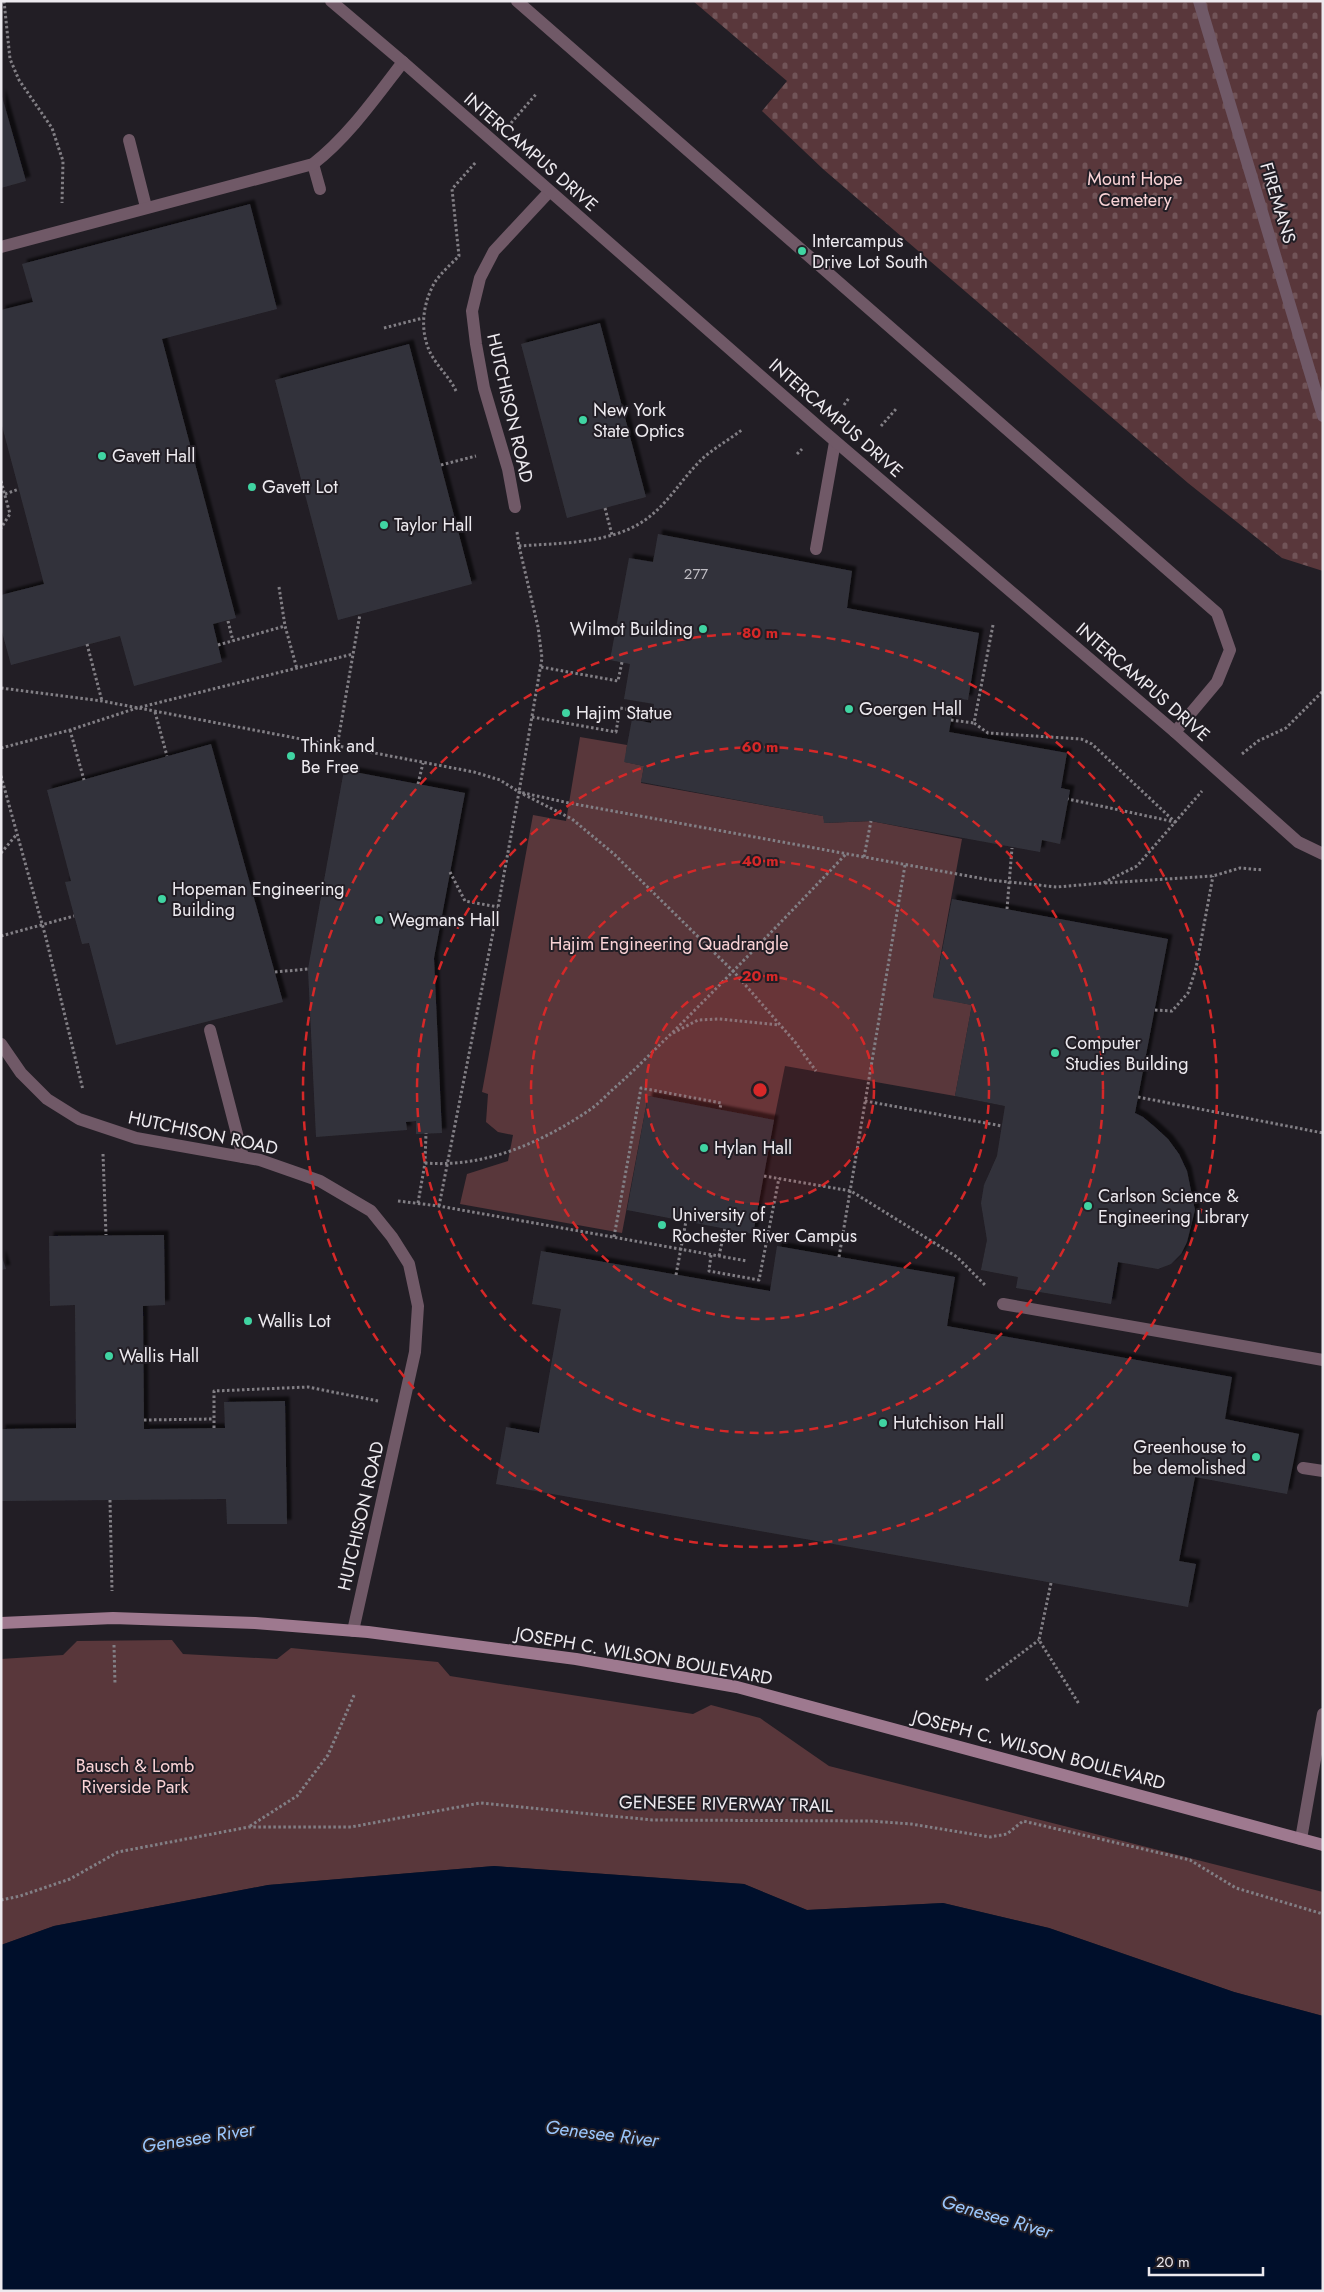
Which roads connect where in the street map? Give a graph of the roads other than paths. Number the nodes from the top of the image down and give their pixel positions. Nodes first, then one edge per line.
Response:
1 (331, 1) edge
2 (516, 1) edge
3 (1199, 1) edge
4 (403, 62) junction
5 (129, 140) dead end
6 (313, 164) junction
7 (320, 189) dead end
8 (549, 192) junction
9 (146, 207) junction
10 (1, 247) edge
11 (1323, 416) edge
12 (835, 442) junction
13 (515, 507) road end
14 (816, 549) dead end
15 (1175, 732) junction
16 (1323, 854) edge
17 (210, 1030) dead end
18 (1, 1044) edge
19 (242, 1157) junction
20 (1004, 1304) road end
21 (1323, 1360) edge
22 (1303, 1468) dead end
23 (1323, 1472) edge
24 (1, 1623) edge
25 (353, 1631) junction
26 (1323, 1714) edge
27 (1301, 1839) junction
28 (1323, 1845) edge

1 - 4 street, INTERCAMPUS DRIVE
2 - 15 street
3 - 11 street, FIREMANS
4 - 6 street
4 - 8 street, INTERCAMPUS DRIVE
5 - 9 street
6 - 7 street
6 - 9 street
8 - 12 street, INTERCAMPUS DRIVE
8 - 13 street, HUTCHISON ROAD
9 - 10 street
12 - 14 street
12 - 15 street, INTERCAMPUS DRIVE
15 - 16 street, INTERCAMPUS DRIVE
17 - 19 street
18 - 19 street, HUTCHISON ROAD
19 - 25 street, HUTCHISON ROAD
20 - 21 street
22 - 23 street
24 - 25 street, JOSEPH C. WILSON BOULEVARD
25 - 27 street, JOSEPH C. WILSON BOULEVARD
26 - 27 street
27 - 28 street, JOSEPH C. WILSON BOULEVARD

